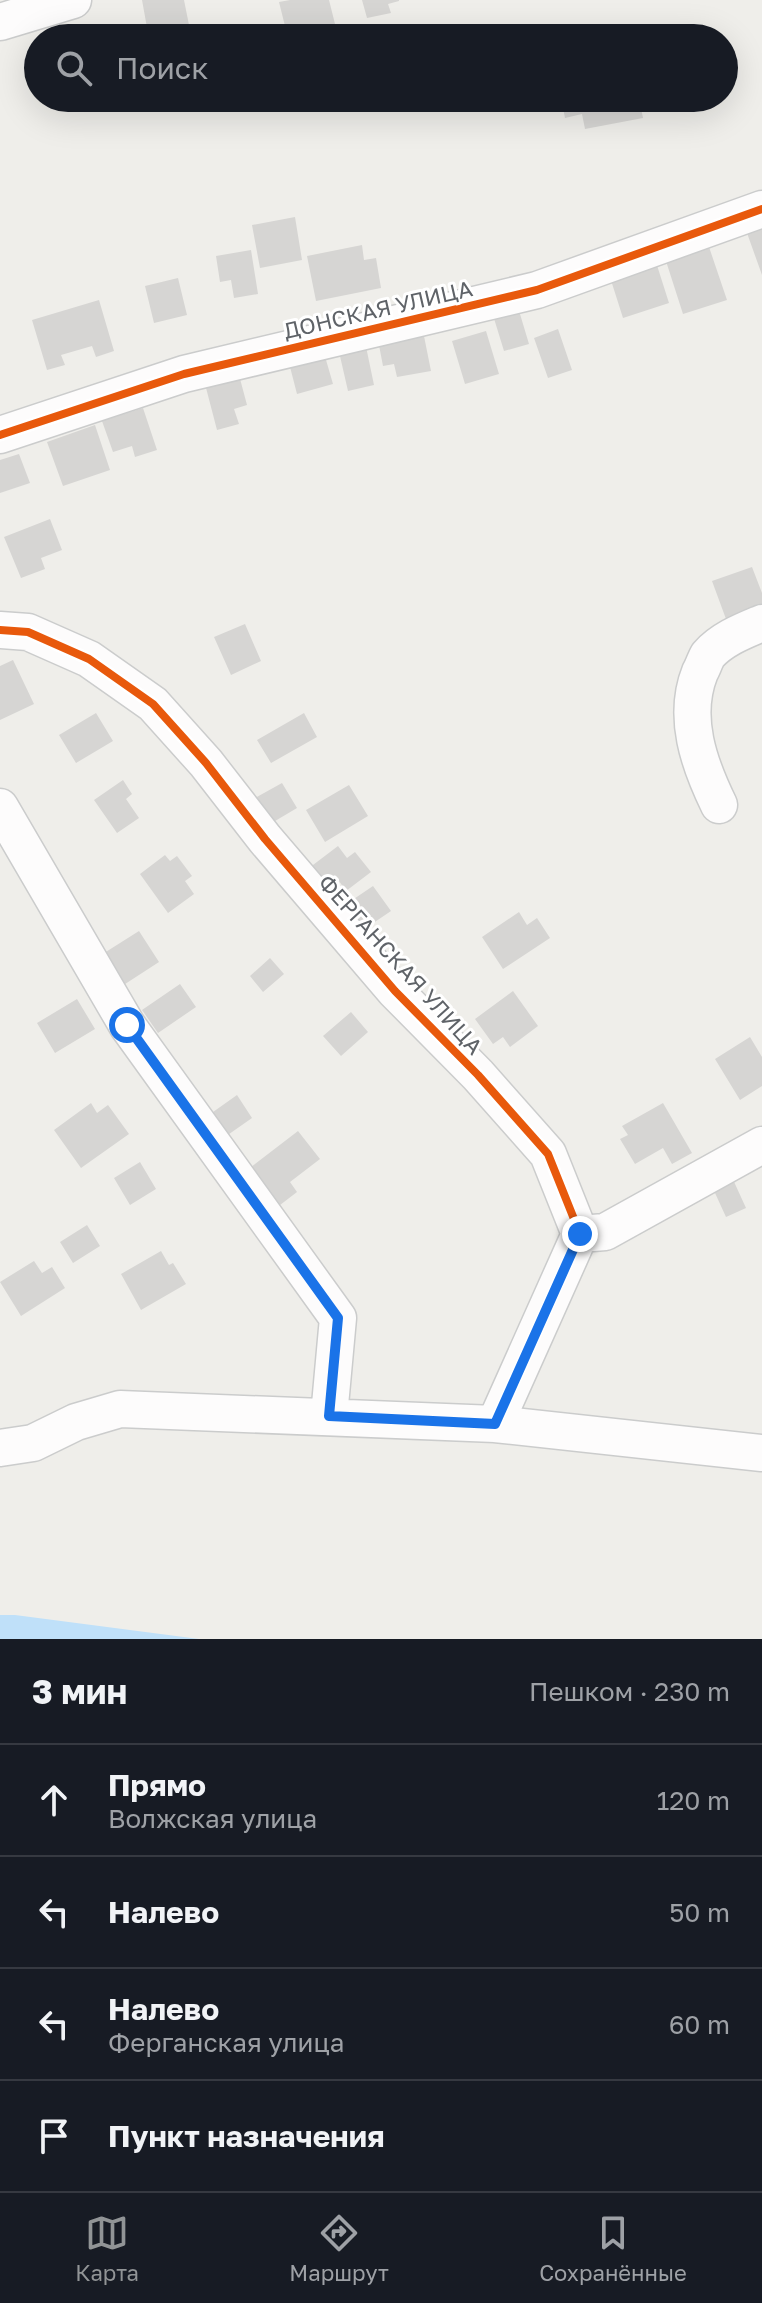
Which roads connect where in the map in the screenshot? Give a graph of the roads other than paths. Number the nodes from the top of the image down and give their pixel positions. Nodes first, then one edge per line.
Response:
1 (73, 0) edge
2 (0, 22) edge
3 (762, 209) edge
4 (0, 435) edge
5 (762, 623) edge
6 (0, 630) edge
7 (719, 805) dead end
8 (0, 807) edge
9 (762, 1145) edge
10 (580, 1234) junction
11 (329, 1416) junction
12 (495, 1424) junction
13 (0, 1448) edge
14 (762, 1453) edge

1 - 2 street
3 - 4 street, ДОНСКАЯ УЛИЦА
5 - 7 street
6 - 10 street, ФЕРГАНСКАЯ УЛИЦА
8 - 11 street
9 - 10 street
10 - 12 street
11 - 12 street
11 - 13 street
12 - 14 street

